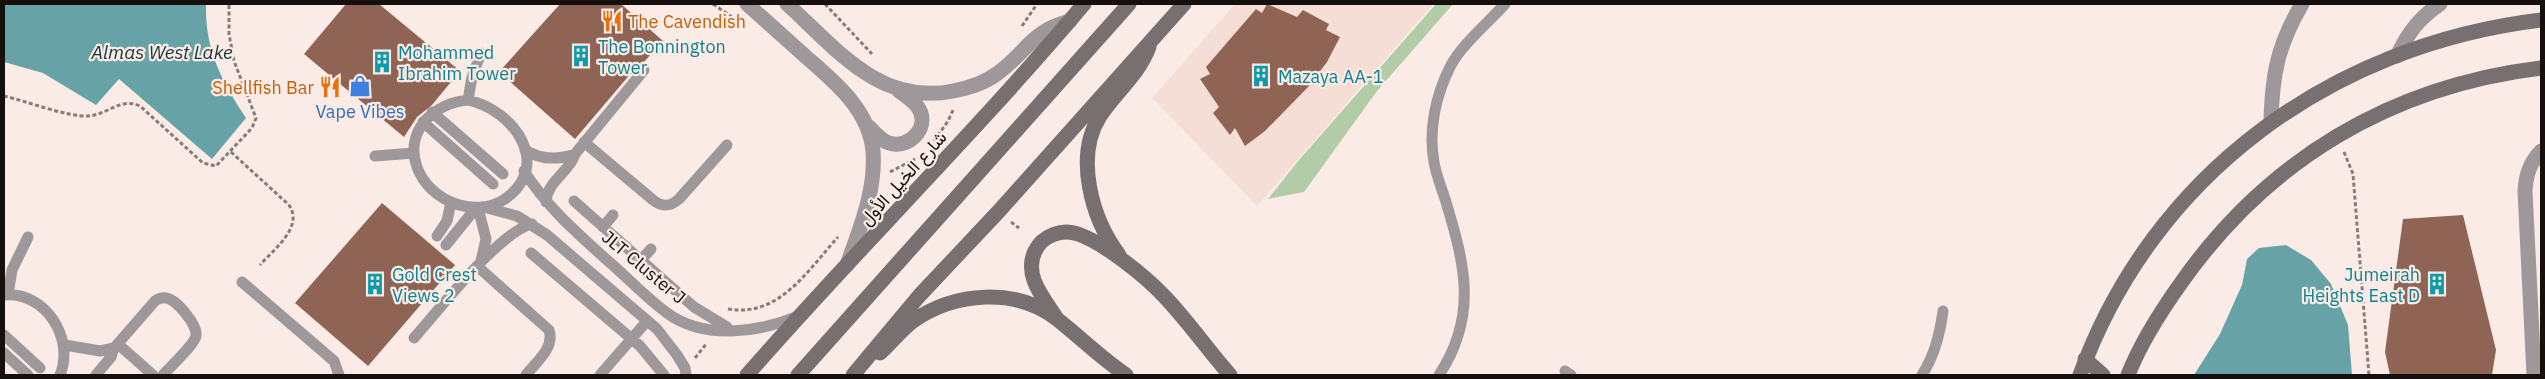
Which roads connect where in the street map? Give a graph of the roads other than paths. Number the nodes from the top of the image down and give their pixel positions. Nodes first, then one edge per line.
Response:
1 (747, 4) edge
2 (787, 4) edge
3 (1084, 4) edge
4 (1129, 4) edge
5 (1184, 4) edge
6 (1505, 4) edge
7 (2302, 4) edge
8 (2440, 4) edge
9 (1070, 20) junction
10 (2541, 20) edge
11 (1150, 38) junction
12 (481, 53) dead end
13 (2397, 56) junction
14 (2541, 68) edge
15 (644, 70) dead end
16 (899, 91) junction
17 (468, 100) junction
18 (432, 112) junction
19 (423, 122) junction
20 (2271, 122) junction
21 (866, 123) junction
22 (584, 142) junction
23 (726, 145) dead end
24 (525, 150) junction
25 (2541, 151) edge
26 (414, 153) junction
27 (575, 154) junction
28 (375, 156) dead end
29 (524, 172) junction
30 (504, 174) dead end
31 (493, 184) dead end
32 (574, 201) dead end
33 (451, 202) junction
34 (546, 202) junction
35 (480, 208) junction
36 (613, 215) dead end
37 (532, 224) junction
38 (603, 227) junction
39 (437, 236) dead end
40 (28, 237) dead end
41 (446, 245) dead end
42 (651, 249) dead end
43 (531, 253) dead end
44 (641, 260) junction
45 (1124, 262) junction
46 (479, 263) junction
47 (845, 269) junction
48 (242, 282) dead end
49 (6, 294) edge
50 (597, 309) junction
51 (1943, 311) dead end
52 (800, 315) junction
53 (589, 318) dead end
54 (1057, 319) junction
55 (647, 321) junction
56 (735, 331) junction
57 (4, 335) edge
58 (414, 338) dead end
59 (632, 339) junction
60 (65, 344) junction
61 (116, 346) junction
62 (4, 353) edge
63 (2085, 359) junction
64 (40, 368) dead end
65 (64, 372) edge
66 (28, 375) edge
67 (96, 375) edge
68 (153, 375) edge
69 (163, 375) edge
70 (339, 375) edge
71 (526, 375) edge
72 (600, 375) edge
73 (664, 375) edge
74 (686, 375) edge
75 (748, 375) edge
76 (798, 375) edge
77 (853, 375) edge
78 (857, 375) edge
79 (1126, 375) edge
80 (1230, 375) edge
81 (1439, 375) edge
82 (1922, 375) edge
83 (2080, 375) edge
84 (2103, 375) edge
85 (2128, 375) edge
86 (2534, 375) edge

1 - 21 street
2 - 16 street
3 - 9 street, شارع الخيل الأول
4 - 76 street
5 - 11 street
6 - 81 lane
7 - 20 street
8 - 13 street
9 - 16 street
9 - 47 street, شارع الخيل الأول
10 - 13 street
11 - 45 street
11 - 77 street
12 - 17 lane
13 - 20 street
14 - 85 street
15 - 22 lane
16 - 21 street
17 - 18 lane
17 - 24 lane
18 - 19 lane
18 - 30 lane
19 - 26 lane
19 - 31 lane
20 - 63 street
21 - 47 street
22 - 23 lane
22 - 27 lane
24 - 27 lane
24 - 29 lane
25 - 86 street
26 - 28 lane
26 - 33 lane
27 - 34 lane
29 - 34 lane, JLT Cluster J
29 - 35 lane
32 - 38 lane
33 - 35 lane
33 - 39 lane
34 - 56 lane, JLT Cluster J
35 - 37 lane
35 - 41 lane
35 - 46 lane
36 - 38 lane
37 - 46 lane
37 - 55 lane
38 - 44 lane
40 - 49 lane
42 - 44 lane
43 - 50 lane
44 - 56 lane
45 - 54 street
45 - 80 street
46 - 58 lane
46 - 71 lane
47 - 52 street, شارع الخيل الأول
48 - 70 lane
49 - 60 lane
50 - 53 lane
50 - 59 lane
51 - 82 lane
52 - 56 lane, JLT Cluster J
52 - 75 street, شارع الخيل الأول
54 - 78 street
54 - 79 street
55 - 59 lane
55 - 74 lane
57 - 64 lane
59 - 72 lane
59 - 73 lane
60 - 61 lane
60 - 65 lane
61 - 67 lane
61 - 68 lane
61 - 69 lane
62 - 66 lane
63 - 83 street
63 - 84 street

